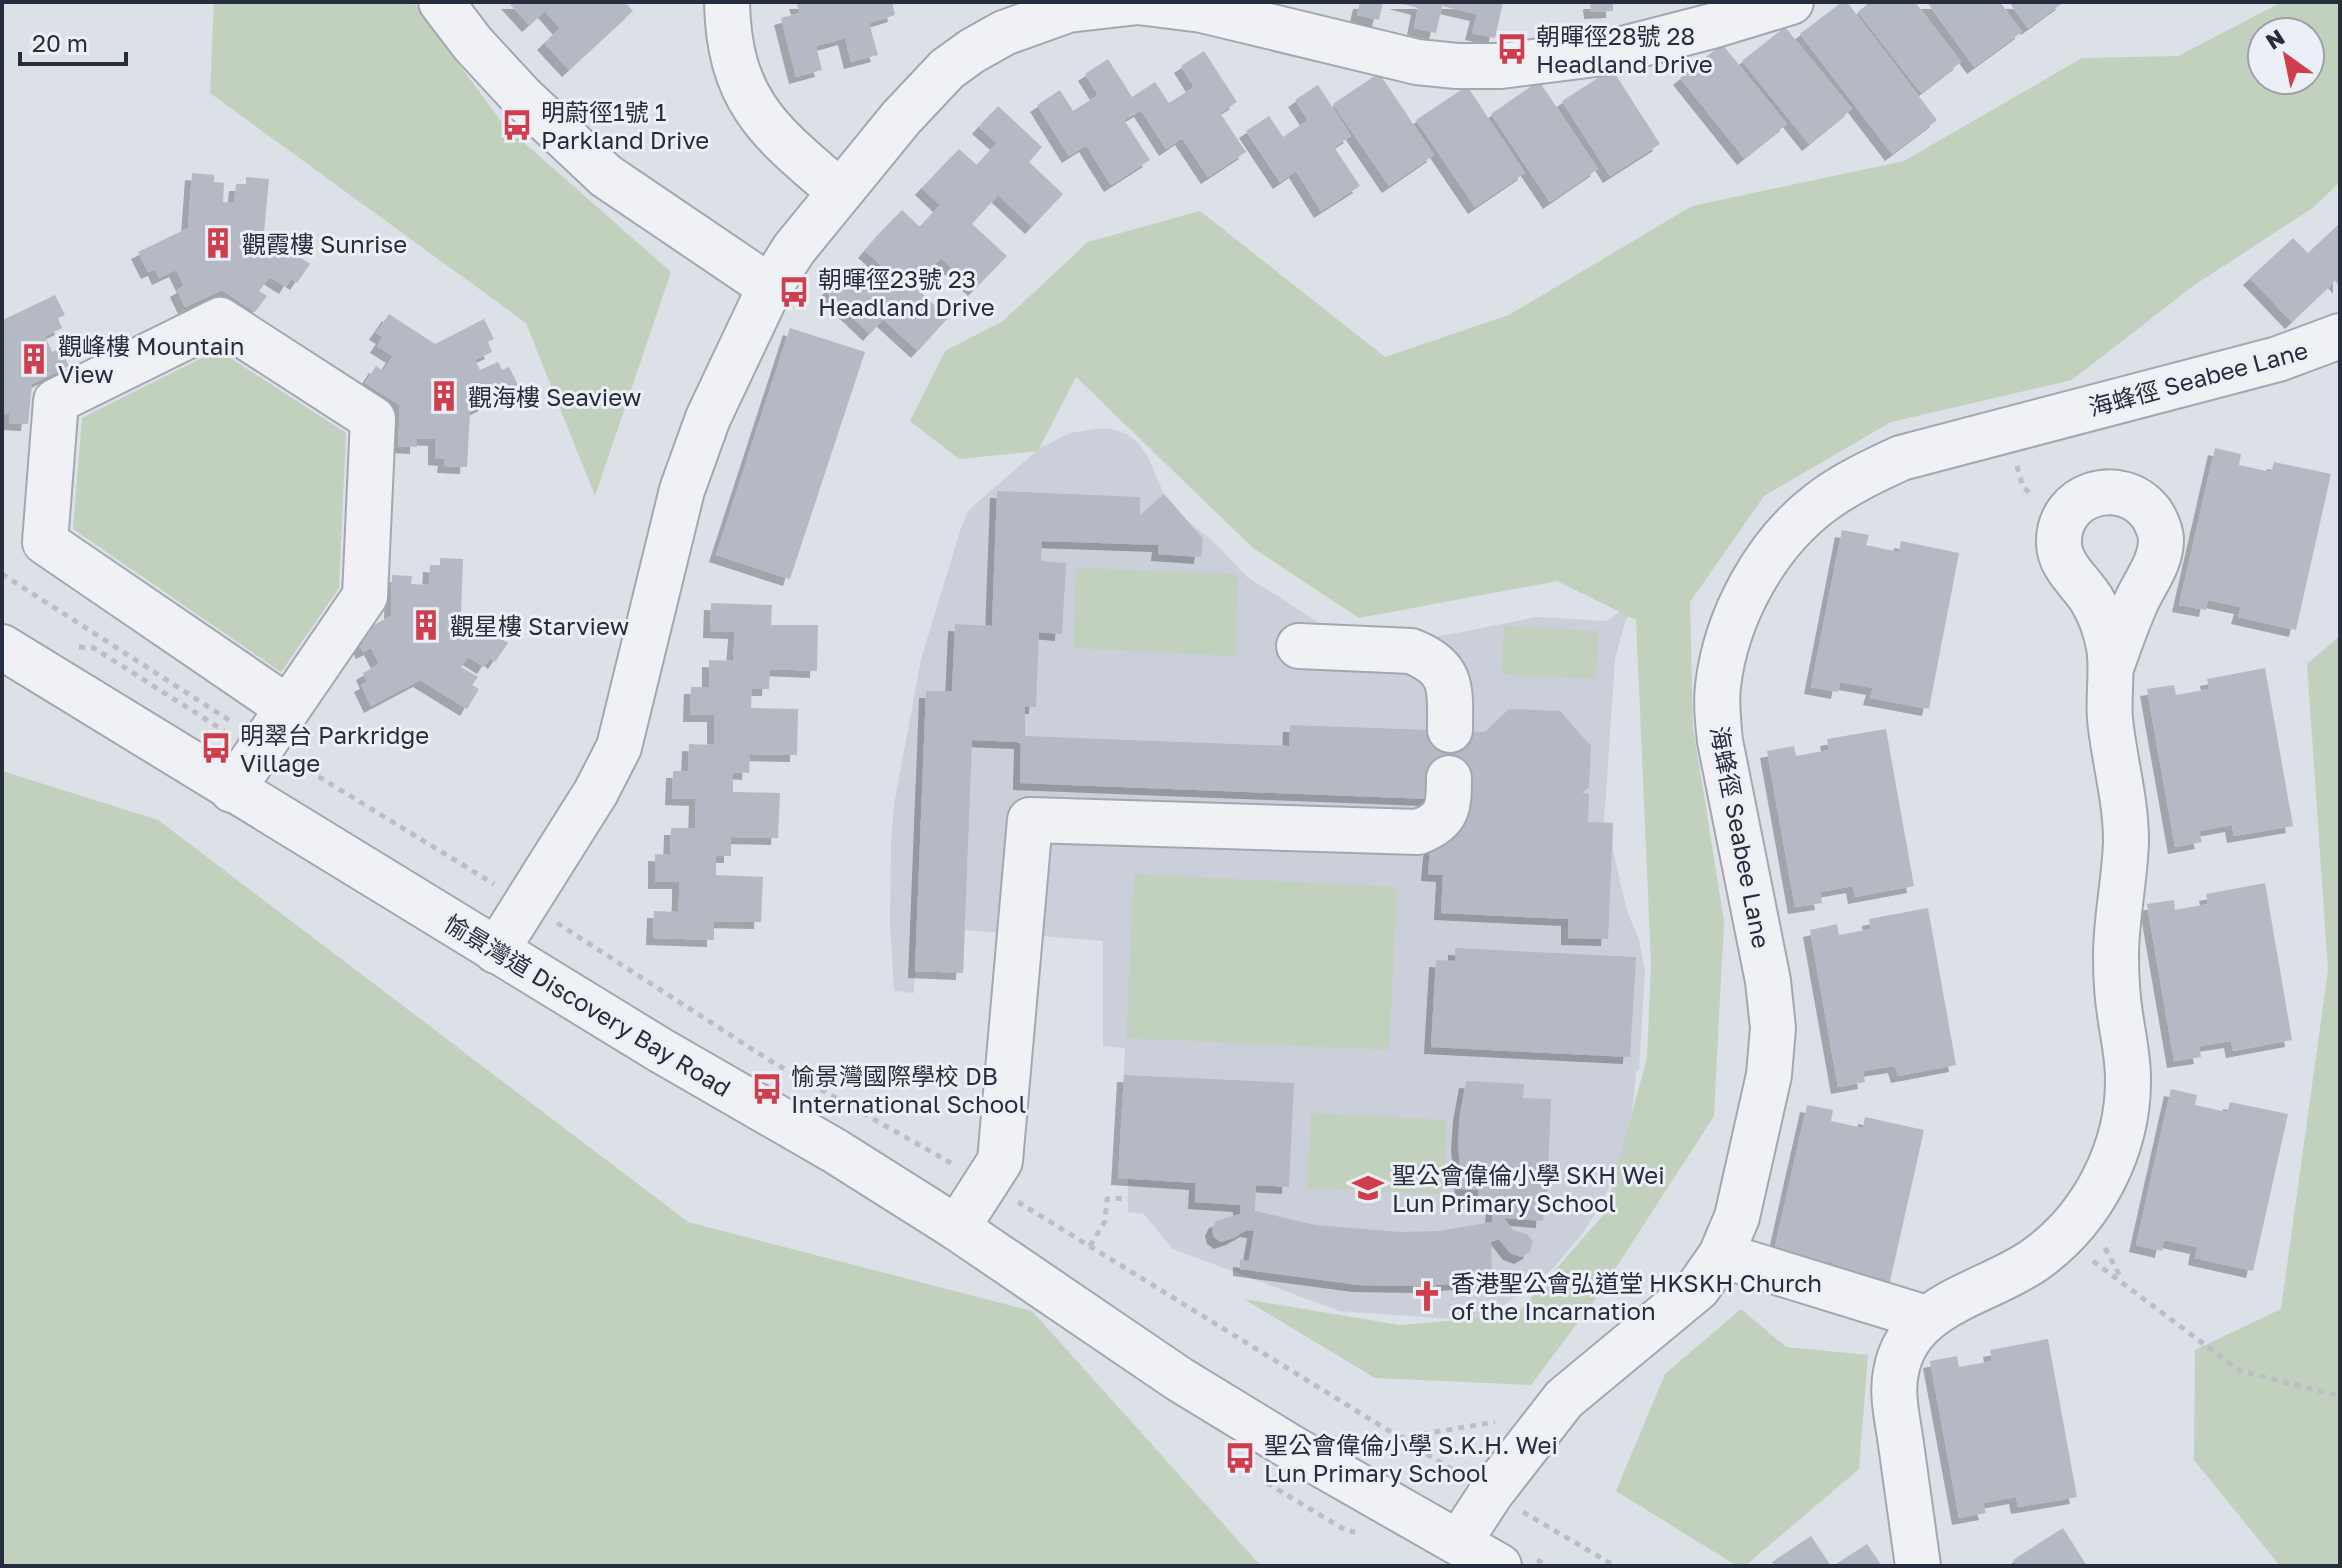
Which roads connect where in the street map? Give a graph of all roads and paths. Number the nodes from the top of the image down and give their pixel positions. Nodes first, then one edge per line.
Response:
1 (441, 2) edge
2 (727, 2) edge
3 (1791, 2) edge
4 (840, 192) junction
5 (770, 287) junction
6 (2340, 336) edge
7 (2007, 429) junction
8 (2063, 523) junction
9 (2, 574) edge
10 (1299, 646) dead end
11 (2, 647) edge
12 (2111, 668) junction
13 (276, 726) junction
14 (1450, 730) dead end
15 (1449, 778) dead end
16 (232, 790) junction
17 (526, 903) junction
18 (496, 951) junction
19 (986, 1183) junction
20 (1128, 1198) dead end
21 (957, 1228) junction
22 (1090, 1246) junction
23 (1721, 1255) junction
24 (2124, 1282) dead end
25 (1926, 1318) junction
26 (2340, 1396) edge
27 (1503, 1421) dead end
28 (1398, 1438) junction
29 (1491, 1493) junction
30 (1459, 1542) junction
31 (1499, 1566) edge
32 (1615, 1566) edge
33 (1918, 1566) edge

1 - 5 street
2 - 4 street
3 - 4 street
4 - 5 street
5 - 17 street
6 - 7 street, 海蜂徑 Seabee Lane
7 - 8 path
7 - 23 street, 海蜂徑 Seabee Lane
8 - 12 street
8 - 12 street
9 - 13 path
10 - 14 street
11 - 16 street, 愉景灣道 Discovery Bay Road
12 - 25 street
13 - 13 street
13 - 16 street
13 - 17 path
15 - 19 street
16 - 18 street, 愉景灣道 Discovery Bay Road
17 - 18 street
17 - 19 path
18 - 21 street, 愉景灣道 Discovery Bay Road
19 - 21 street
19 - 22 path
20 - 22 path
21 - 30 street, 愉景灣道 Discovery Bay Road
22 - 28 path
23 - 25 street
23 - 29 street, 海蜂徑 Seabee Lane
24 - 26 path
25 - 33 street
27 - 28 path
28 - 29 path
29 - 30 street, 海蜂徑 Seabee Lane
29 - 32 path
30 - 31 street, 愉景灣道 Discovery Bay Road

